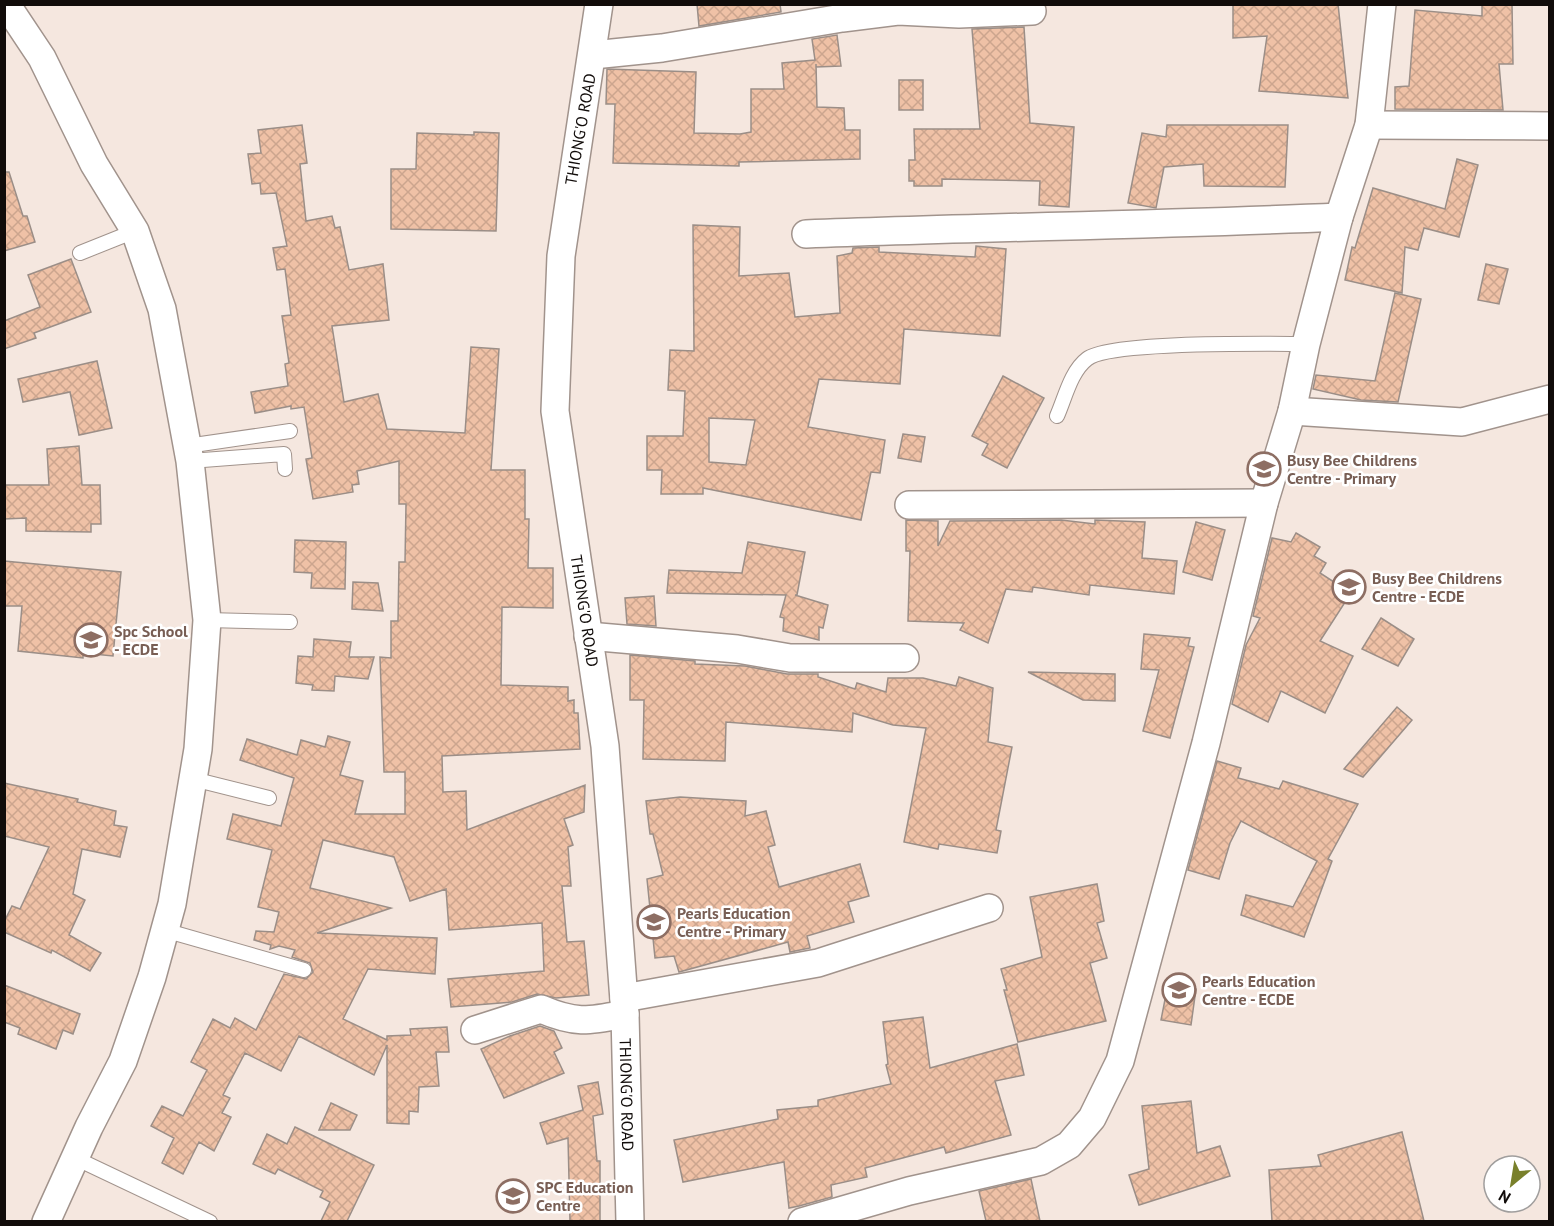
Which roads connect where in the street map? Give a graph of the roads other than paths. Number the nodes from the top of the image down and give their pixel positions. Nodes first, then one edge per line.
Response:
1 (6, 4) edge
2 (599, 4) edge
3 (1382, 4) edge
4 (1032, 11) dead end
5 (593, 55) junction
6 (1369, 125) junction
7 (1550, 126) edge
8 (1340, 217) junction
9 (135, 231) junction
10 (806, 234) dead end
11 (80, 253) dead end
12 (1306, 344) junction
13 (1550, 399) edge
14 (1292, 411) junction
15 (1057, 416) dead end
16 (290, 431) dead end
17 (189, 453) junction
18 (285, 470) dead end
19 (1263, 503) junction
20 (909, 505) dead end
21 (207, 620) junction
22 (290, 622) dead end
23 (588, 636) junction
24 (905, 658) dead end
25 (193, 779) junction
26 (269, 798) dead end
27 (989, 908) dead end
28 (164, 930) junction
29 (304, 970) dead end
30 (625, 1006) junction
31 (476, 1029) dead end
32 (75, 1158) junction
33 (46, 1221) edge
34 (210, 1221) edge
35 (630, 1221) edge
36 (802, 1221) edge

1 - 9 street
2 - 5 street, THIONG'O ROAD
3 - 6 street
4 - 5 street
5 - 23 street, THIONG'O ROAD
6 - 7 street
6 - 8 street
8 - 10 street
8 - 12 street
9 - 11 lane
9 - 17 street
12 - 14 street
12 - 15 lane
13 - 14 street
14 - 19 street
16 - 17 lane
17 - 18 lane
17 - 21 street
19 - 20 street
19 - 36 street
21 - 22 lane
21 - 25 street
23 - 24 street
23 - 30 street, THIONG'O ROAD
25 - 26 lane
25 - 28 street
27 - 30 street
28 - 29 lane
28 - 32 street
30 - 31 street
30 - 35 street, THIONG'O ROAD
32 - 33 street
32 - 34 lane

